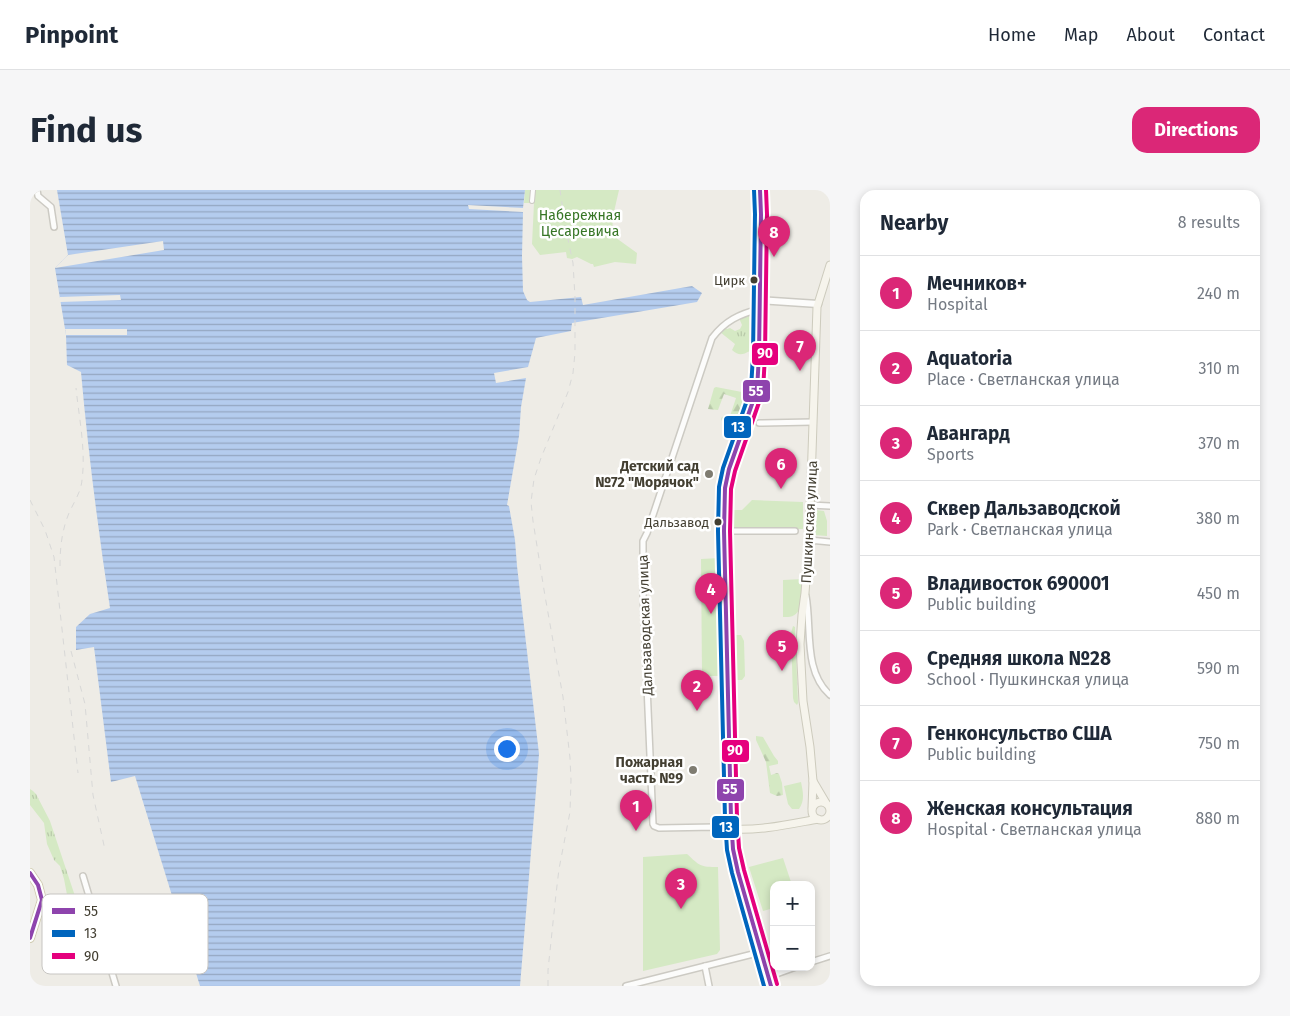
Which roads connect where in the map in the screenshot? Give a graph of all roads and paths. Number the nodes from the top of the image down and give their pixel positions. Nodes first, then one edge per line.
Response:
1 (37, 190) edge
2 (533, 190) edge
3 (760, 190) edge
4 (532, 201) dead end
5 (54, 227) dead end
6 (830, 265) edge
7 (818, 304) junction
8 (760, 305) junction
9 (759, 422) dead end
10 (813, 422) junction
11 (810, 505) junction
12 (830, 506) edge
13 (724, 531) junction
14 (795, 531) dead end
15 (809, 540) junction
16 (830, 542) edge
17 (805, 593) junction
18 (830, 695) edge
19 (813, 781) junction
20 (828, 806) edge
21 (812, 809) junction
22 (818, 819) junction
23 (828, 819) edge
24 (794, 824) junction
25 (731, 829) junction
26 (30, 873) edge
27 (83, 876) dead end
28 (88, 894) edge
29 (30, 938) edge
30 (761, 952) junction
31 (830, 956) edge
32 (815, 961) edge
33 (705, 966) junction
34 (784, 971) edge
35 (112, 974) edge
36 (768, 976) junction
37 (116, 986) edge
38 (626, 986) edge
39 (709, 986) edge
40 (771, 986) edge

1 - 5 street
2 - 4 street
3 - 8 main road
6 - 7 main road, Пушкинская улица
7 - 8 street
7 - 10 main road, Пушкинская улица
8 - 13 main road
8 - 25 street, Дальзаводская улица
9 - 10 street
10 - 11 main road, Пушкинская улица
11 - 12 street
11 - 15 main road, Пушкинская улица
13 - 14 street
13 - 25 main road
15 - 16 street
15 - 17 main road, Пушкинская улица
17 - 18 street
17 - 19 main road, Пушкинская улица
19 - 20 main road, Пушкинская улица
19 - 21 main road, Пушкинская улица
20 - 21 main road
20 - 23 main road
21 - 22 main road
21 - 24 main road
22 - 23 main road
22 - 24 main road
24 - 25 main road
25 - 30 main road
26 - 29 main road
27 - 28 street
30 - 33 street
30 - 36 main road
31 - 32 street
33 - 38 street
33 - 39 street
34 - 36 street
35 - 37 street
36 - 40 main road

